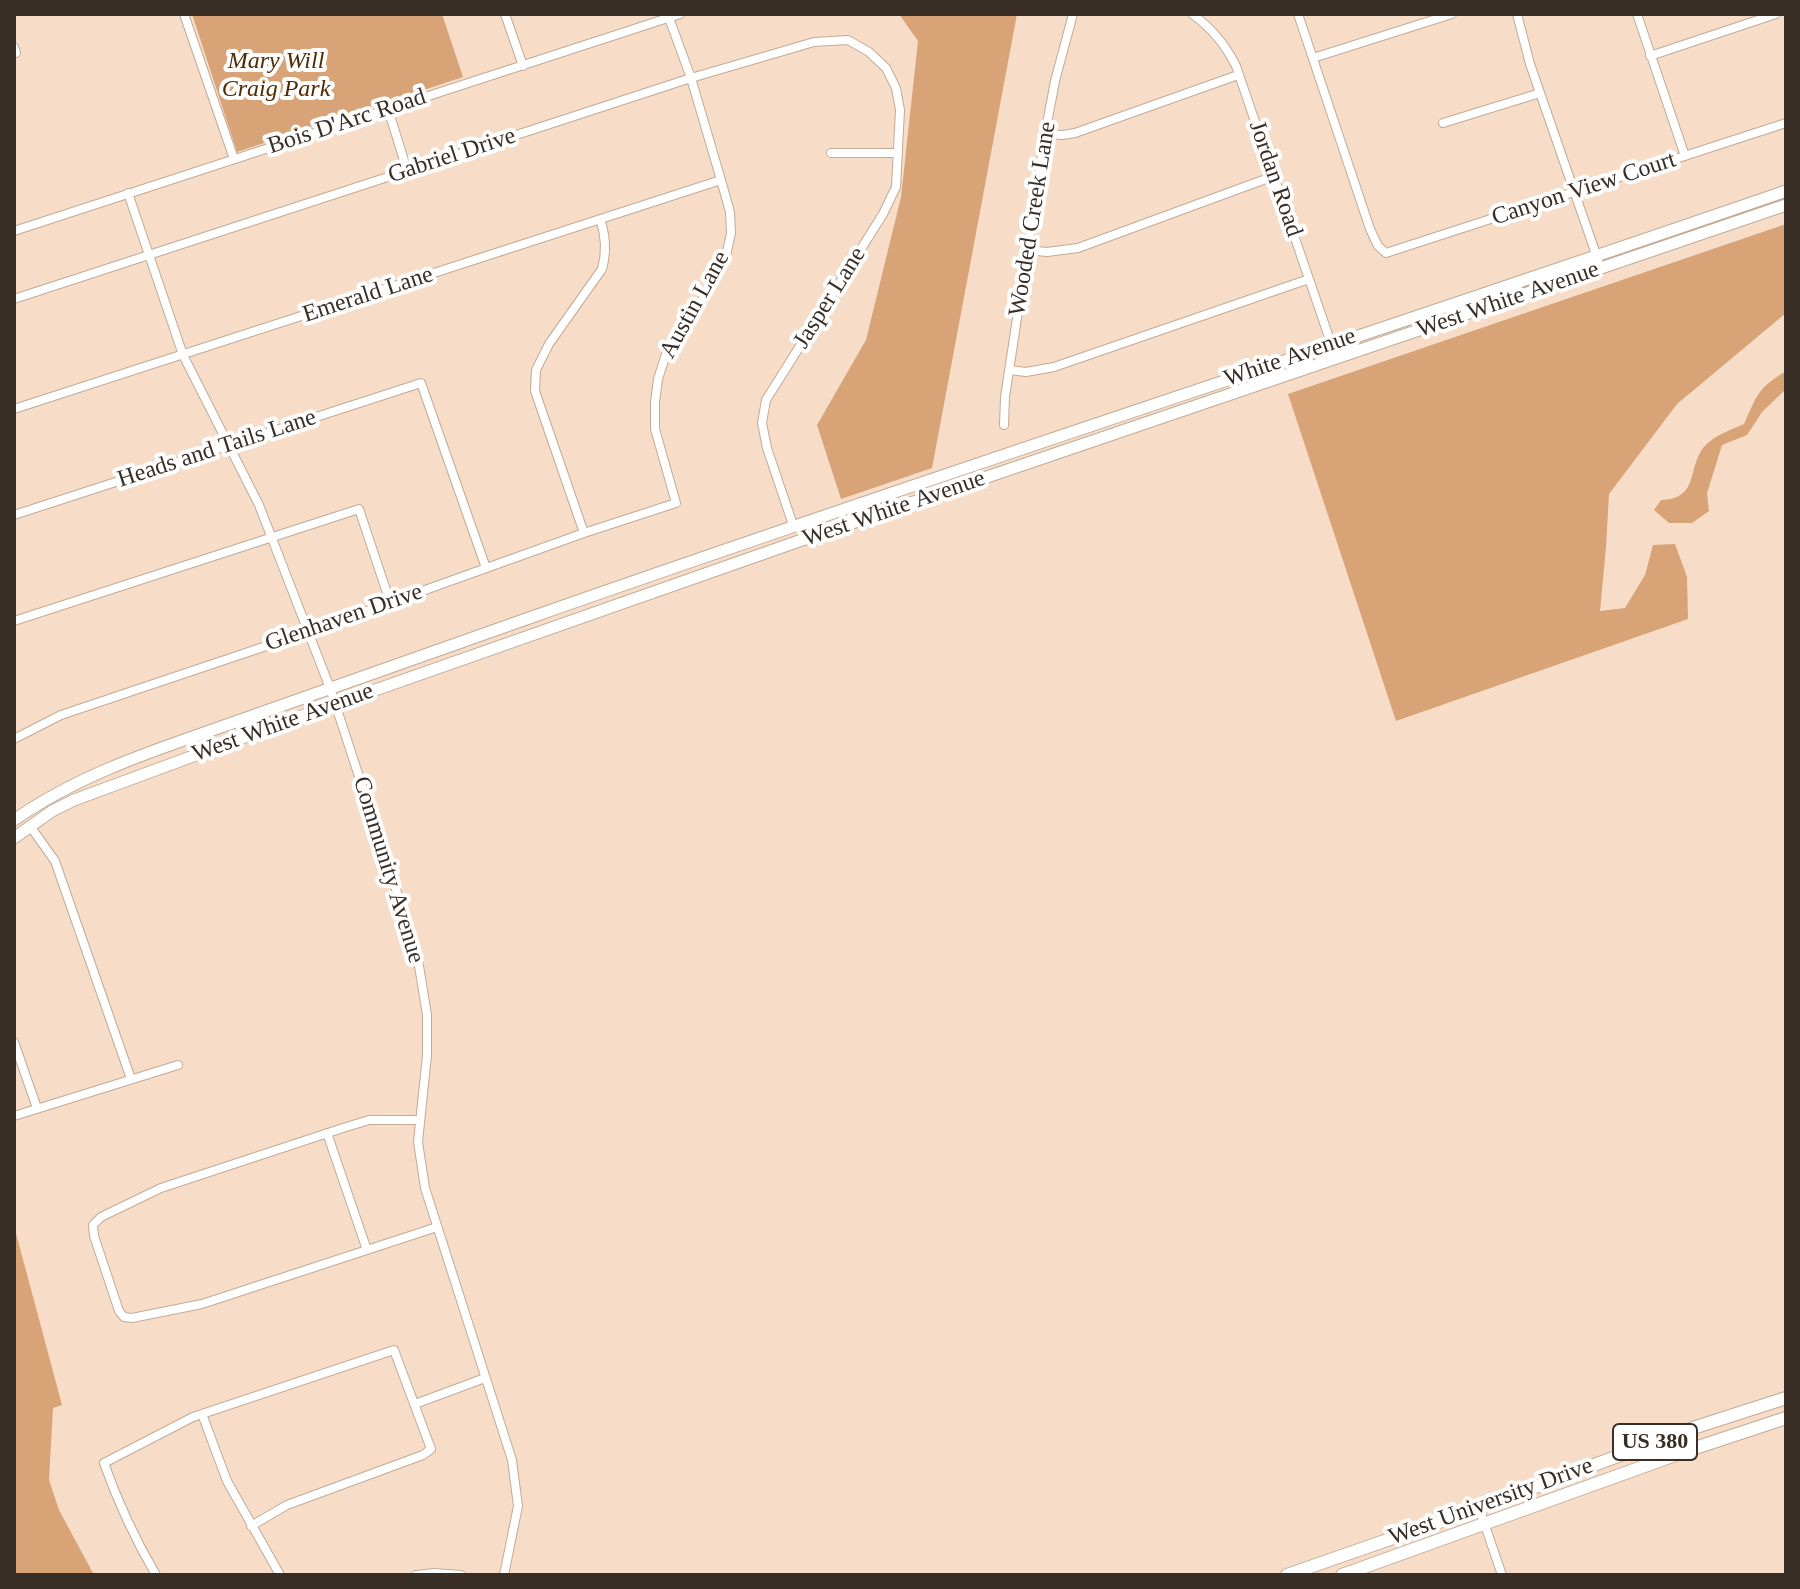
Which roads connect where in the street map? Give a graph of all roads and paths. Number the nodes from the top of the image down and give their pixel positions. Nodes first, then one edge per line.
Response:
1 (184, 14) edge
2 (505, 14) edge
3 (680, 14) edge
4 (1073, 14) edge
5 (1192, 14) edge
6 (1298, 14) edge
7 (1452, 14) edge
8 (1517, 14) edge
9 (1637, 14) edge
10 (1776, 14) edge
11 (669, 18) junction
12 (1650, 56) junction
13 (1313, 58) junction
14 (523, 66) junction
15 (886, 68) joint
16 (1238, 75) junction
17 (691, 78) junction
18 (1540, 93) junction
19 (388, 109) junction
20 (1443, 123) dead end
21 (1786, 123) edge
22 (1045, 134) junction
23 (831, 153) dead end
24 (898, 153) junction
25 (1685, 156) junction
26 (234, 159) junction
27 (407, 170) junction
28 (1274, 176) junction
29 (721, 180) junction
30 (1786, 191) edge
31 (1574, 192) junction
32 (128, 193) junction
33 (1786, 205) edge
34 (600, 219) junction
35 (14, 231) edge
36 (1027, 250) junction
37 (150, 255) junction
38 (1598, 262) junction
39 (1309, 279) junction
40 (14, 299) edge
41 (1332, 344) junction
42 (183, 355) junction
43 (1336, 358) junction
44 (1010, 370) junction
45 (14, 409) edge
46 (1004, 425) dead end
47 (227, 445) junction
48 (676, 503) joint
49 (14, 515) edge
50 (793, 525) junction
51 (584, 533) junction
52 (271, 537) junction
53 (799, 541) junction
54 (486, 568) junction
55 (390, 602) junction
56 (14, 621) edge
57 (308, 632) junction
58 (330, 688) junction
59 (335, 704) junction
60 (14, 739) edge
61 (14, 820) edge
62 (30, 826) junction
63 (14, 838) edge
64 (14, 1042) edge
65 (178, 1065) dead end
66 (131, 1079) junction
67 (37, 1108) junction
68 (14, 1116) edge
69 (420, 1120) junction
70 (327, 1133) junction
71 (437, 1227) junction
72 (367, 1250) junction
73 (485, 1378) junction
74 (1786, 1400) edge
75 (415, 1404) junction
76 (202, 1414) junction
77 (1786, 1418) edge
78 (1479, 1508) junction
79 (1485, 1524) junction
80 (251, 1526) junction
81 (156, 1575) edge
82 (280, 1575) edge
83 (416, 1575) edge
84 (461, 1575) edge
85 (504, 1575) edge
86 (1287, 1575) edge
87 (1342, 1575) edge
88 (1502, 1575) edge

1 - 26 street
2 - 14 street
3 - 11 street, Bois D'Arc Road
4 - 22 street, Wooded Creek Lane
5 - 16 street, Jordan Road
6 - 13 street
7 - 13 street
8 - 18 street
9 - 12 street
10 - 12 street
11 - 14 street, Bois D'Arc Road
11 - 17 street, Austin Lane
12 - 25 street
13 - 31 street, Canyon View Court
14 - 19 street, Bois D'Arc Road
15 - 17 street, Gabriel Drive
15 - 24 street, Jasper Lane
16 - 22 street
16 - 28 street, Jordan Road
17 - 27 street, Gabriel Drive
17 - 29 street, Austin Lane
18 - 20 street
18 - 31 street
19 - 26 street, Bois D'Arc Road
19 - 27 street
21 - 25 street, Canyon View Court
22 - 36 street, Wooded Creek Lane
23 - 24 street
24 - 50 street, Jasper Lane
25 - 31 street, Canyon View Court
26 - 32 street, Bois D'Arc Road
27 - 37 street, Gabriel Drive
28 - 36 street
28 - 39 street, Jordan Road
29 - 34 street, Emerald Lane
29 - 48 street, Austin Lane
30 - 38 main road, White Avenue
31 - 38 street
32 - 35 street, Bois D'Arc Road
32 - 37 street, Community Avenue
33 - 38 main road, West White Avenue
34 - 42 street, Emerald Lane
34 - 51 street
36 - 44 street, Wooded Creek Lane
37 - 40 street, Gabriel Drive
37 - 42 street, Community Avenue
38 - 41 main road, White Avenue
38 - 43 main road, West White Avenue
39 - 41 street, Jordan Road
39 - 44 street
41 - 43 street, Jordan Road
41 - 50 main road, White Avenue
42 - 45 street, Emerald Lane
42 - 47 street, Community Avenue
43 - 53 main road, West White Avenue
44 - 46 street, Wooded Creek Lane
47 - 49 street, Heads and Tails Lane
47 - 52 street, Community Avenue
47 - 54 street, Heads and Tails Lane
48 - 51 street, Glenhaven Drive
50 - 53 main road
50 - 58 main road, West White Avenue
51 - 54 street, Glenhaven Drive
52 - 55 street
52 - 56 street
52 - 57 street, Community Avenue
53 - 59 main road, West White Avenue
54 - 55 street, Glenhaven Drive
55 - 57 street, Glenhaven Drive
57 - 58 street, Community Avenue
57 - 60 street, Glenhaven Drive
58 - 59 street, Community Avenue
58 - 61 main road, West White Avenue
59 - 62 main road, West White Avenue
59 - 69 street, Community Avenue
62 - 63 main road, West White Avenue
62 - 66 street
64 - 67 street
65 - 66 street
66 - 67 street
67 - 68 street
69 - 70 street
69 - 71 street, Community Avenue
70 - 72 street
70 - 72 street
71 - 72 street
71 - 73 street, Community Avenue
73 - 75 street
73 - 85 street, Community Avenue
74 - 78 highway, West University Drive / US 380
75 - 76 street
75 - 80 street
76 - 80 street
76 - 81 street
77 - 79 highway, West University Drive / US 380
78 - 79 street
78 - 86 highway, West University Drive / US 380
79 - 87 highway, West University Drive / US 380
79 - 88 street
80 - 82 street
83 - 84 street

